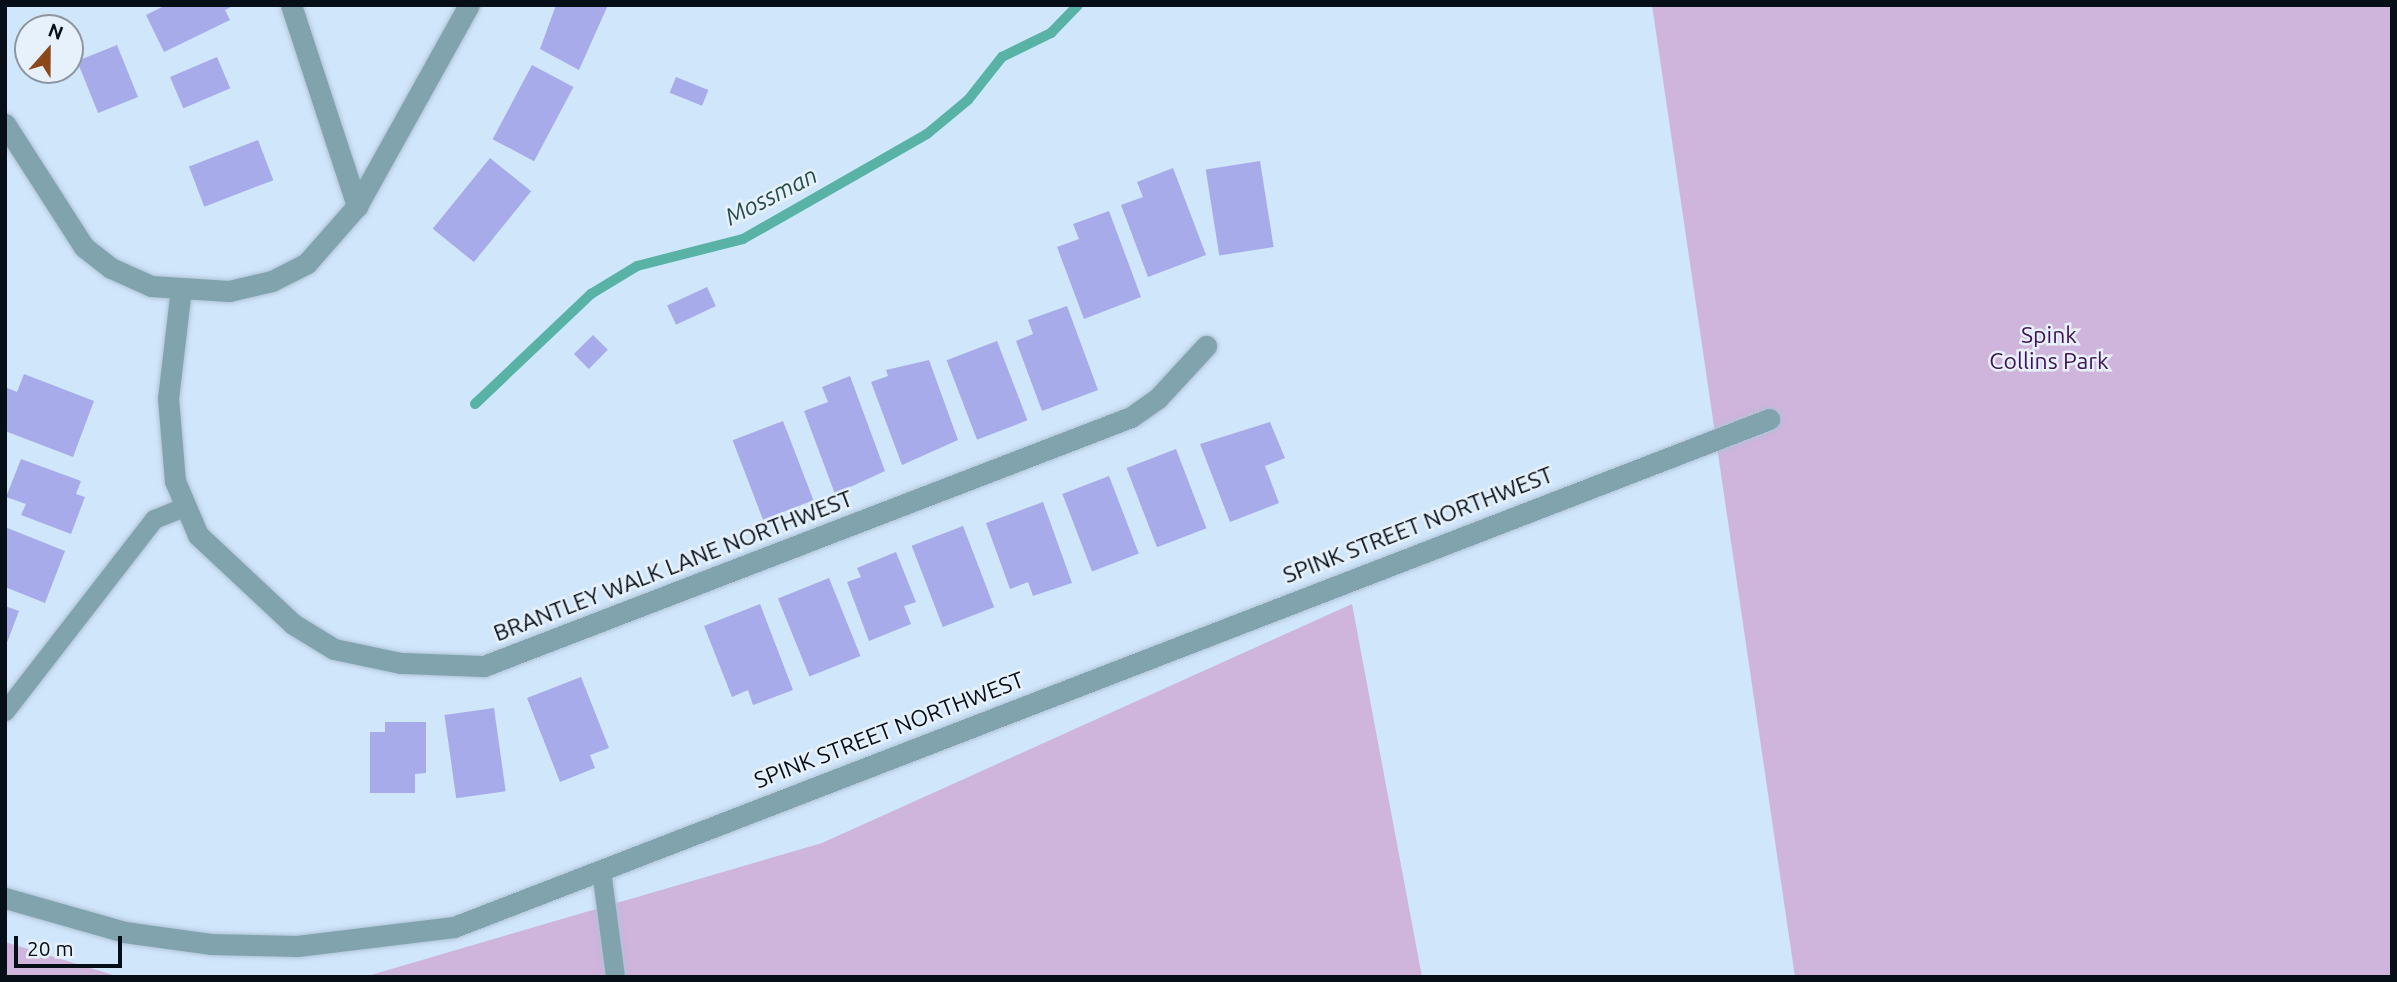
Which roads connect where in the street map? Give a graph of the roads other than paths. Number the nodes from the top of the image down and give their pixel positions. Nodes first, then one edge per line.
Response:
1 (291, 5) edge
2 (469, 5) edge
3 (5, 124) edge
4 (357, 206) junction
5 (181, 288) junction
6 (1206, 345) dead end
7 (1769, 419) dead end
8 (186, 506) junction
9 (5, 711) edge
10 (601, 870) junction
11 (5, 898) edge
12 (615, 977) edge

1 - 4 street
2 - 4 street
3 - 5 street
4 - 5 street
5 - 8 street, BRANTLEY WALK LANE NORTHWEST
6 - 8 street, BRANTLEY WALK LANE NORTHWEST
7 - 10 street, SPINK STREET NORTHWEST
8 - 9 lane
10 - 11 street, SPINK STREET NORTHWEST
10 - 12 lane

